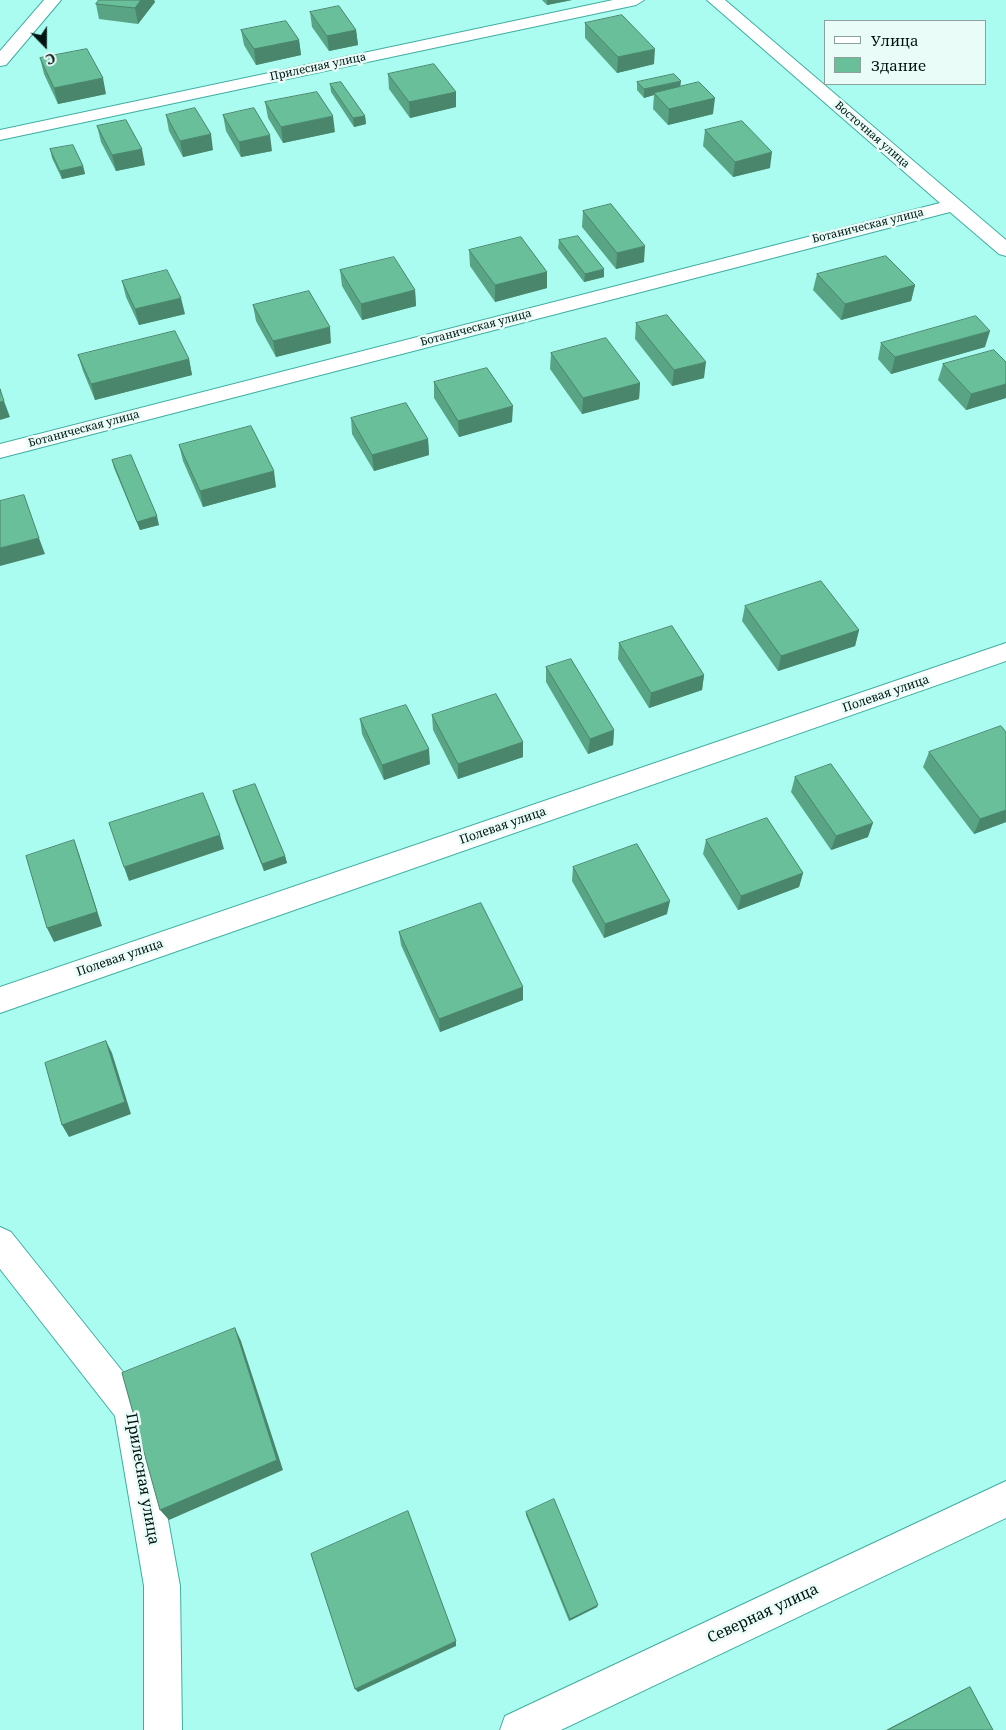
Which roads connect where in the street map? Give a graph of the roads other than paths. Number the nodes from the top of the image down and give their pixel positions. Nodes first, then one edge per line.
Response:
1 (53, 0) edge
2 (636, 0) edge
3 (715, 0) edge
4 (0, 61) edge
5 (0, 135) edge
6 (953, 205) junction
7 (1006, 250) edge
8 (0, 451) edge
9 (1006, 652) edge
10 (0, 1000) edge
11 (0, 1243) edge
12 (1006, 1498) edge
13 (163, 1730) edge
14 (519, 1730) edge

1 - 4 street
2 - 5 street, Прилесная улица
3 - 6 street, Восточная улица
6 - 7 street, Восточная улица
6 - 8 street, Ботаническая улица
9 - 10 street, Полевая улица
11 - 13 street, Прилесная улица
12 - 14 street, Северная улица

